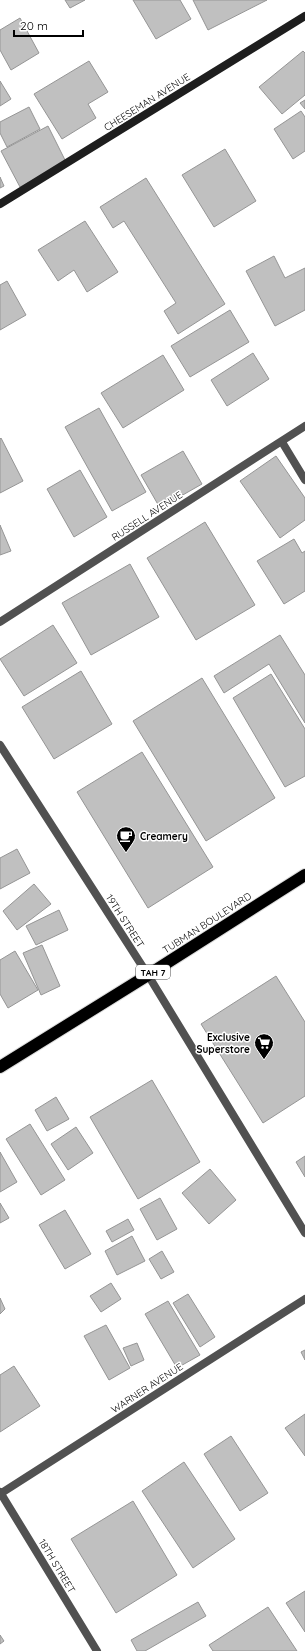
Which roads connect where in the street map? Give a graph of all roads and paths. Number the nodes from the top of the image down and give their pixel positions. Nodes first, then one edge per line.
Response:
1 (305, 16) edge
2 (0, 204) edge
3 (305, 426) edge
4 (282, 442) junction
5 (305, 480) edge
6 (0, 622) edge
7 (0, 746) edge
8 (305, 875) edge
9 (148, 975) junction
10 (0, 1067) edge
11 (305, 1233) edge
12 (305, 1299) edge
13 (0, 1493) edge
14 (97, 1651) edge

1 - 2 street, CHEESEMAN AVENUE
3 - 4 street, RUSSELL AVENUE
4 - 5 street
4 - 6 street, RUSSELL AVENUE
7 - 9 street, 19TH STREET
8 - 9 highway, TUBMAN BOULEVARD / TAH 7
9 - 10 highway, TUBMAN BOULEVARD / TAH 7
9 - 11 street, 19TH STREET
12 - 13 street, WARNER AVENUE
13 - 14 street, 18TH STREET

